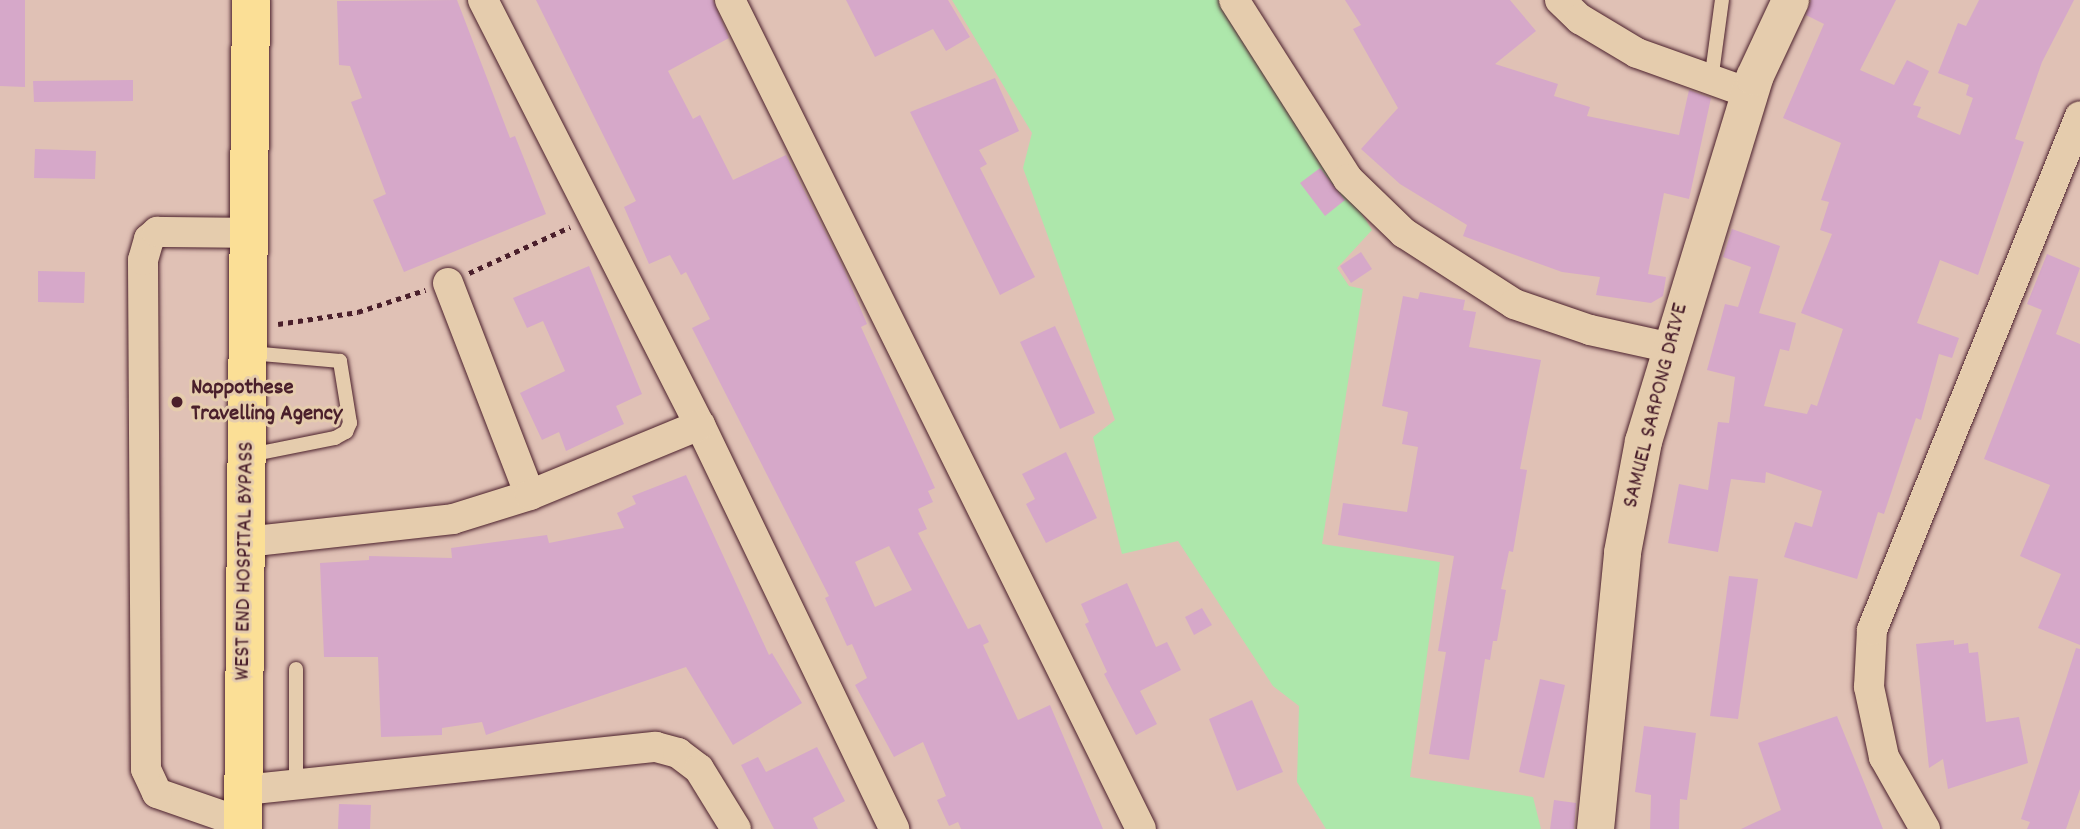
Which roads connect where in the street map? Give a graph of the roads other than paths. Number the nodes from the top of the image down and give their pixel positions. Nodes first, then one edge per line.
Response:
1 (251, 0) edge
2 (482, 0) edge
3 (730, 0) edge
4 (1234, 0) edge
5 (1560, 0) edge
6 (1722, 0) edge
7 (1790, 0) edge
8 (1710, 82) junction
9 (1749, 93) junction
10 (2080, 116) edge
11 (248, 233) junction
12 (448, 283) road end
13 (249, 338) junction
14 (1671, 348) junction
15 (700, 425) junction
16 (247, 456) junction
17 (530, 495) junction
18 (246, 542) junction
19 (296, 669) dead end
20 (296, 784) junction
21 (243, 814) edge
22 (736, 829) edge
23 (894, 829) edge
24 (1141, 829) edge
25 (1595, 829) edge
26 (1925, 829) edge

1 - 11 highway, WEST END HOSPITAL BYPASS
2 - 15 street
3 - 24 street
4 - 14 street
5 - 8 street
6 - 8 lane
7 - 9 street, SAMUEL SARPONG DRIVE
8 - 9 street
9 - 14 street, SAMUEL SARPONG DRIVE
10 - 26 street
11 - 13 highway, WEST END HOSPITAL BYPASS
11 - 21 street
12 - 17 street
13 - 16 highway, WEST END HOSPITAL BYPASS
13 - 16 lane
14 - 25 street, SAMUEL SARPONG DRIVE
15 - 17 street
15 - 23 street
16 - 18 highway, WEST END HOSPITAL BYPASS
17 - 18 street
18 - 21 highway, WEST END HOSPITAL BYPASS
19 - 20 lane
20 - 21 street
20 - 22 street

